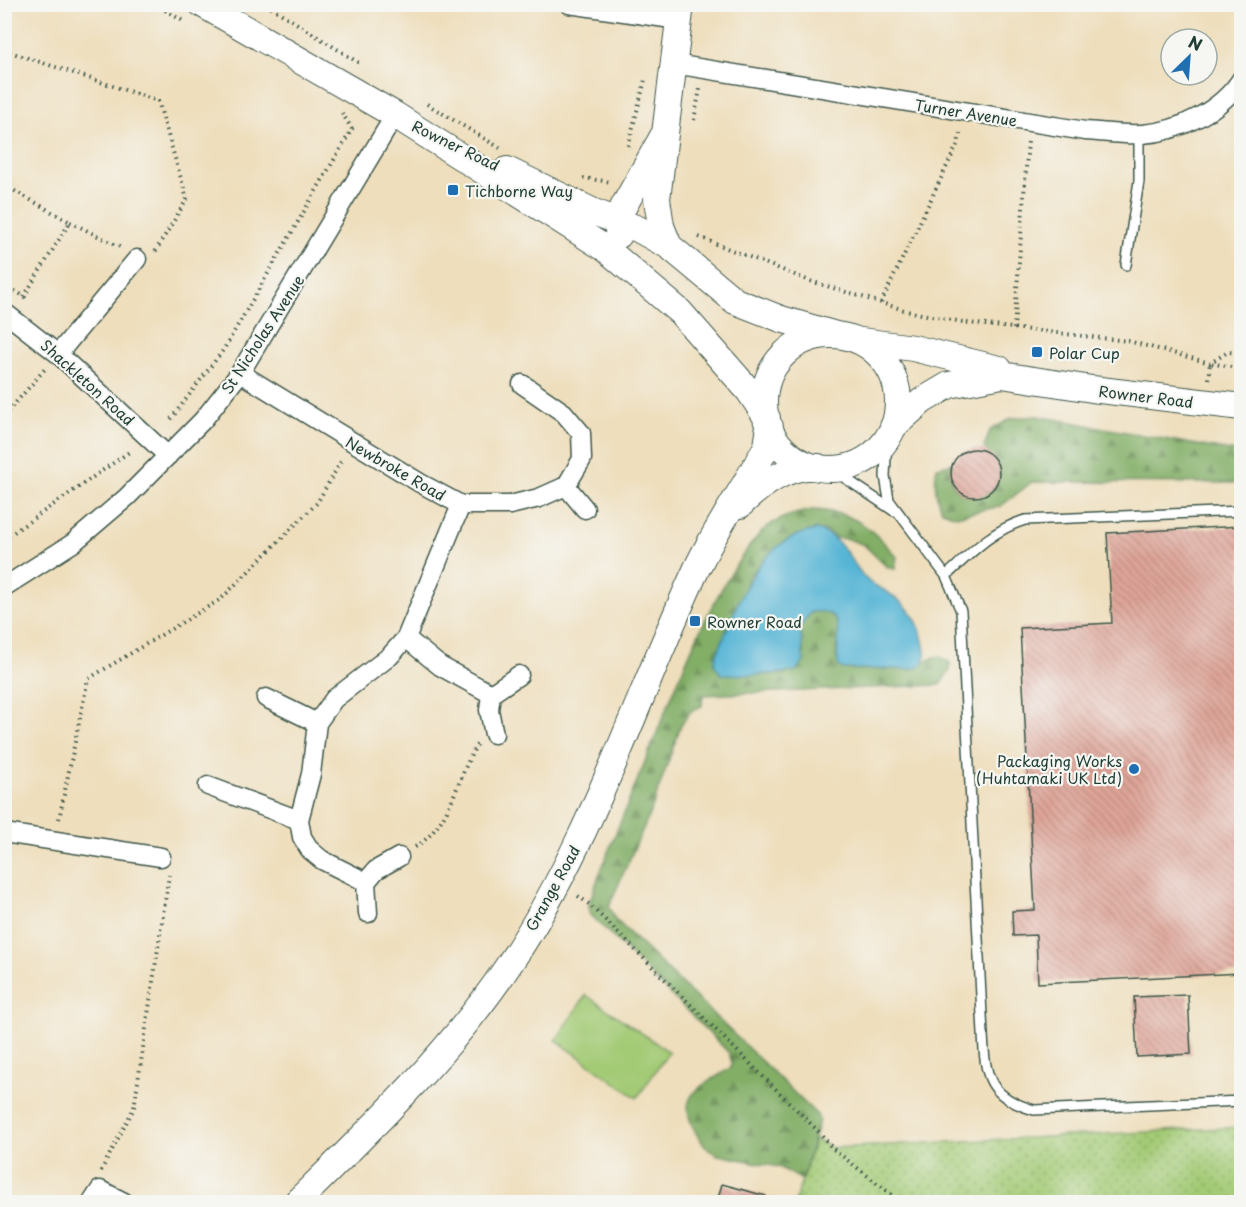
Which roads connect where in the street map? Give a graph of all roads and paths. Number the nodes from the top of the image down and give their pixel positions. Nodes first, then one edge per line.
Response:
1 (202, 4) edge
2 (266, 4) edge
3 (569, 4) edge
4 (680, 12) edge
5 (4, 50) edge
6 (674, 64) junction
7 (367, 69) dead end
8 (646, 76) dead end
9 (1240, 83) edge
10 (426, 103) dead end
11 (964, 112) junction
12 (395, 116) junction
13 (1030, 122) junction
14 (352, 129) dead end
15 (1139, 134) junction
16 (663, 136) junction
17 (504, 150) dead end
18 (626, 152) dead end
19 (575, 177) dead end
20 (4, 185) edge
21 (616, 185) dead end
22 (616, 220) junction
23 (70, 222) junction
24 (694, 235) dead end
25 (669, 246) junction
26 (139, 257) junction
27 (1126, 265) dead end
28 (4, 285) edge
29 (24, 296) junction
30 (881, 303) junction
31 (30, 306) dead end
32 (680, 312) junction
33 (8, 314) edge
34 (1014, 329) junction
35 (847, 338) junction
36 (1242, 353) edge
37 (58, 354) junction
38 (1210, 363) junction
39 (1242, 369) edge
40 (240, 373) junction
41 (1052, 382) junction
42 (522, 384) dead end
43 (749, 391) junction
44 (1242, 407) edge
45 (4, 416) edge
46 (768, 423) junction
47 (168, 424) dead end
48 (890, 433) junction
49 (352, 442) junction
50 (136, 447) dead end
51 (168, 456) junction
52 (827, 468) junction
53 (566, 486) junction
54 (461, 505) junction
55 (585, 509) dead end
56 (1242, 511) edge
57 (896, 513) junction
58 (725, 520) junction
59 (4, 539) edge
60 (946, 576) junction
61 (4, 587) edge
62 (406, 638) junction
63 (519, 675) dead end
64 (491, 694) junction
65 (266, 698) dead end
66 (317, 723) junction
67 (494, 734) joint
68 (208, 786) dead end
69 (69, 820) dead end
70 (299, 820) junction
71 (4, 833) edge
72 (399, 857) joint
73 (165, 862) joint
74 (366, 882) junction
75 (558, 884) junction
76 (368, 913) dead end
77 (1242, 1101) edge
78 (96, 1196) edge
79 (124, 1203) edge
80 (297, 1203) edge
81 (901, 1203) edge

1 - 12 main road, Rowner Road
2 - 7 path
3 - 4 street
4 - 6 main road
5 - 26 path
6 - 11 street, Turner Avenue
6 - 16 main road
8 - 18 path
9 - 15 street, Turner Avenue
10 - 17 path
11 - 13 street, Turner Avenue
11 - 30 path
12 - 22 main road, Rowner Road
12 - 32 main road, Rowner Road
12 - 40 street, St Nicholas Avenue
13 - 15 street, Turner Avenue
13 - 34 path
14 - 47 path
15 - 27 lane
16 - 22 main road
16 - 25 main road
19 - 21 path
20 - 23 path
22 - 25 main road, Rowner Road
22 - 43 main road
23 - 26 path
23 - 29 path
24 - 30 path
25 - 35 main road, Rowner Road
26 - 37 street
28 - 29 path
29 - 31 path
29 - 33 path
30 - 34 path
32 - 43 main road, Rowner Road
32 - 58 main road, Grange Road
33 - 37 street, Shackleton Road
34 - 38 path
35 - 41 main road, Rowner Road
35 - 46 main road
35 - 48 main road
36 - 38 path
37 - 45 path
37 - 51 street, Shackleton Road
38 - 39 path
40 - 49 street, Newbroke Road
40 - 51 street, St Nicholas Avenue
41 - 44 main road, Rowner Road
41 - 48 main road, Rowner Road
42 - 53 street
43 - 46 main road, Rowner Road
46 - 52 main road
46 - 58 main road, Grange Road
48 - 52 main road
48 - 57 lane
49 - 54 street, Newbroke Road
49 - 69 path
50 - 59 path
51 - 61 street, St Nicholas Avenue
52 - 57 lane
52 - 58 main road, Grange Road
53 - 54 street
53 - 55 street
54 - 62 street, Newbroke Road
56 - 60 lane
57 - 60 lane
58 - 75 main road, Grange Road
60 - 77 lane
62 - 64 street
62 - 66 street, Newbroke Road
63 - 64 street
64 - 67 street
65 - 66 street
66 - 70 street, Newbroke Road
67 - 72 path
68 - 70 street
70 - 74 street
71 - 73 street
72 - 74 street
73 - 78 path
74 - 76 street
75 - 80 main road, Grange Road
75 - 81 path
78 - 79 street

